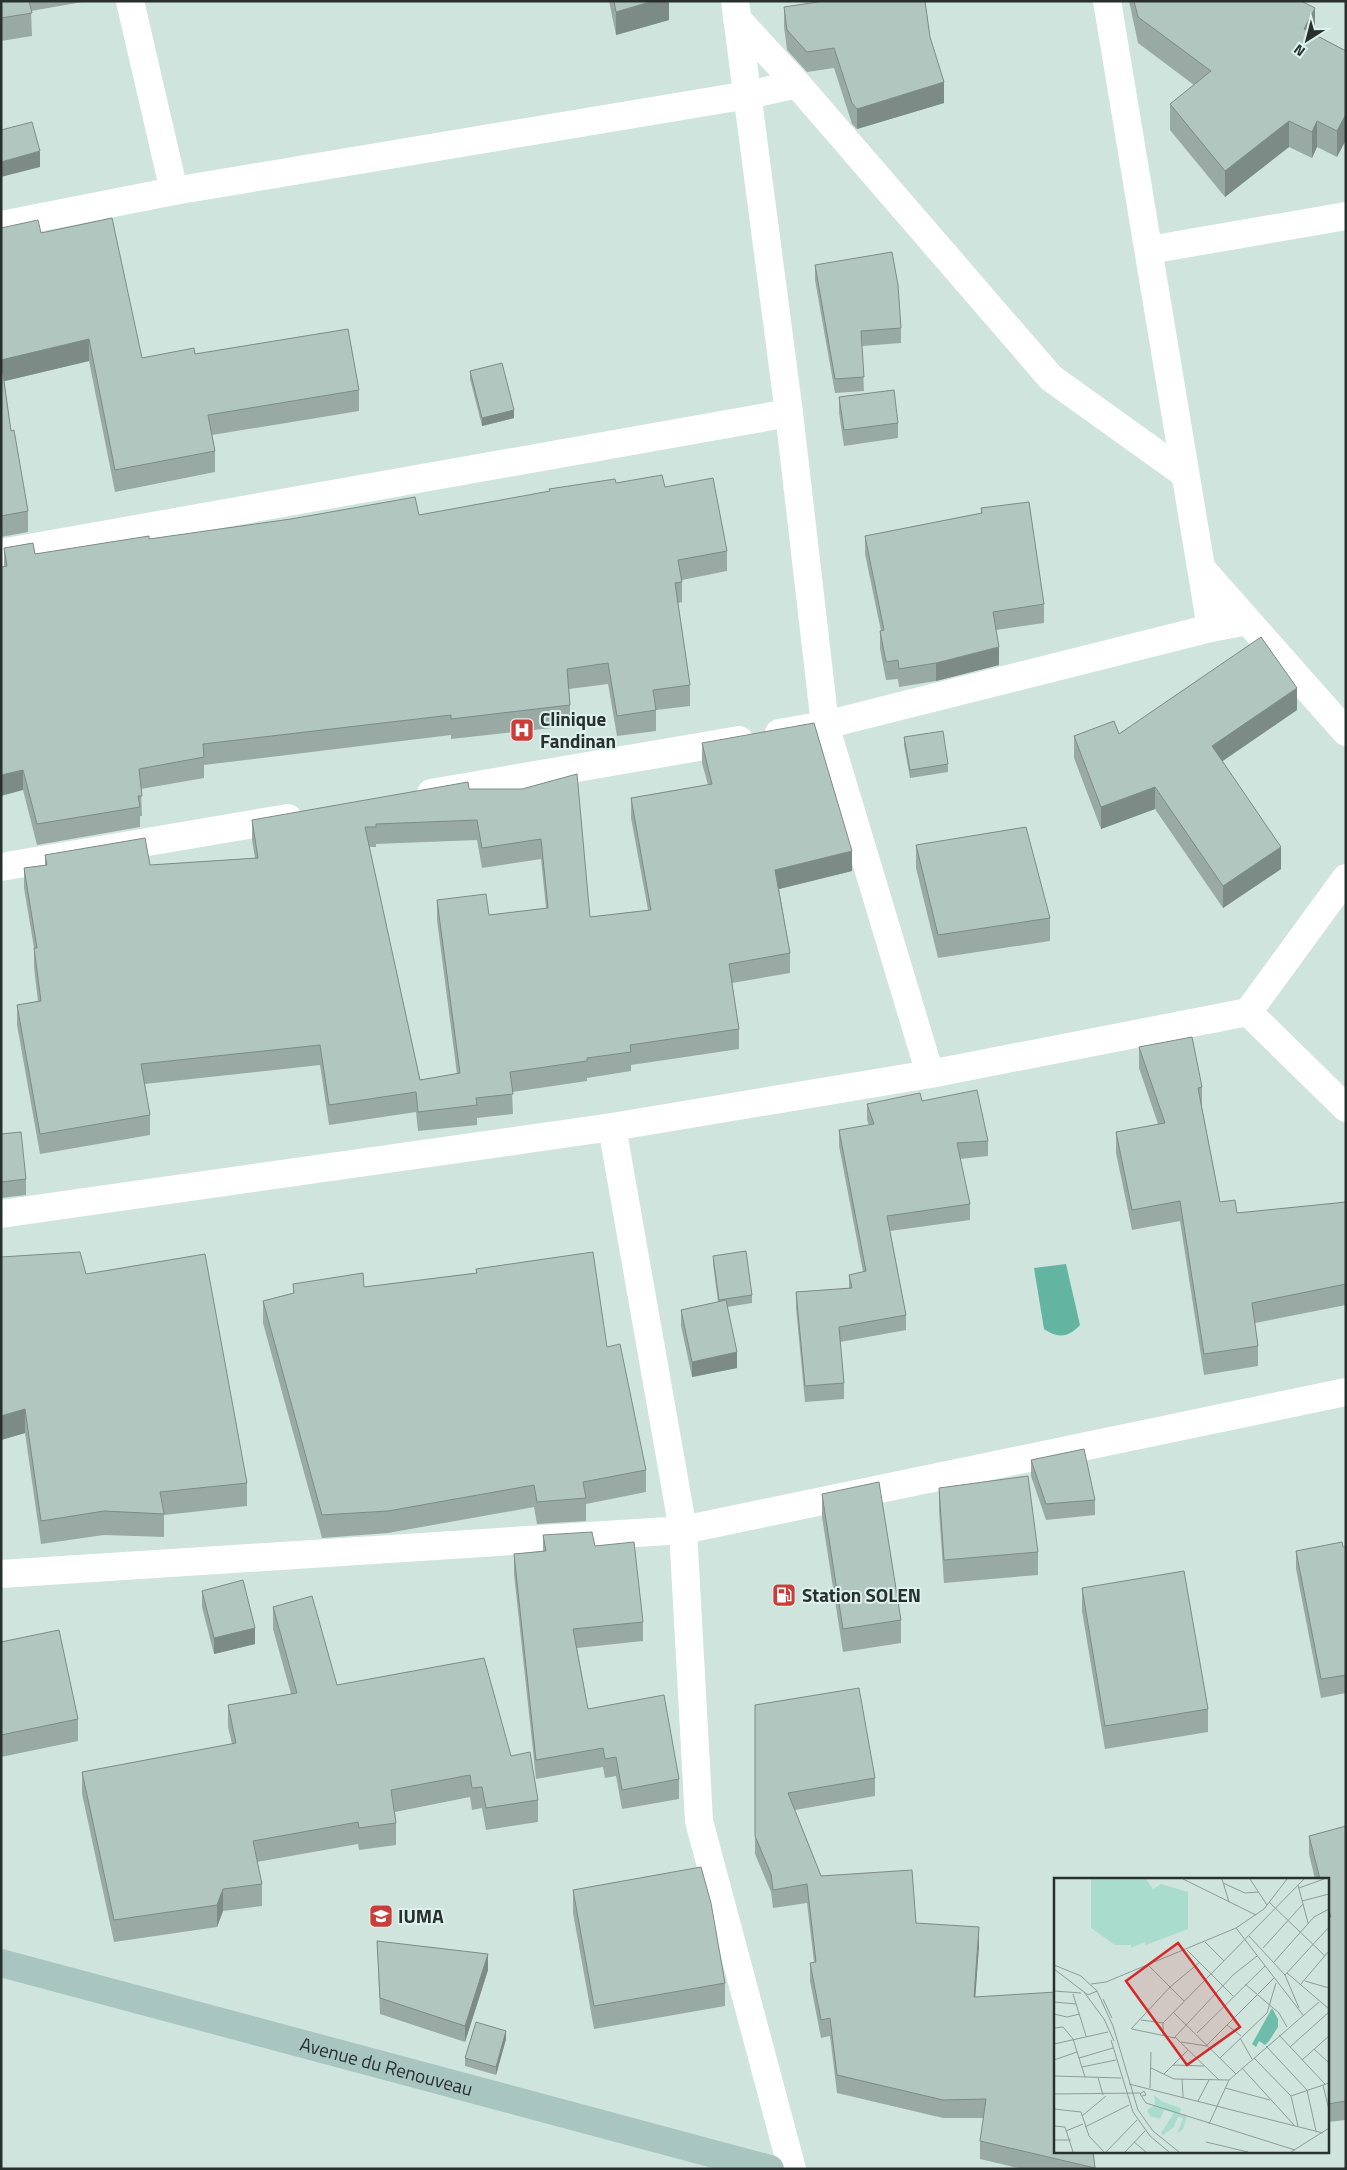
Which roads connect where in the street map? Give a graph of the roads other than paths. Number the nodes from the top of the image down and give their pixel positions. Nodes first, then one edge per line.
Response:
1 (130, 1) edge
2 (1107, 1) edge
3 (736, 10) edge
4 (797, 84) junction
5 (748, 95) junction
6 (174, 191) junction
7 (1346, 216) edge
8 (1, 225) edge
9 (1149, 250) junction
10 (789, 413) junction
11 (1186, 474) junction
12 (1, 553) edge
13 (1201, 568) junction
14 (1247, 621) junction
15 (1211, 628) junction
16 (825, 725) junction
17 (1346, 732) edge
18 (403, 798) edge
19 (315, 813) edge
20 (1, 867) edge
21 (1346, 878) edge
22 (1248, 1012) junction
23 (930, 1074) junction
24 (1346, 1108) edge
25 (612, 1127) junction
26 (1, 1214) edge
27 (1346, 1392) edge
28 (683, 1530) junction
29 (1, 1574) edge
30 (1, 1963) edge
31 (770, 2169) edge
32 (792, 2169) edge

1 - 6 street
2 - 9 street
3 - 4 street
3 - 5 street
4 - 5 street
4 - 11 street
5 - 6 street
5 - 10 street
6 - 8 street
7 - 9 street
9 - 11 street
10 - 12 street
10 - 16 street
11 - 13 street
13 - 14 street
13 - 15 street
14 - 15 street
14 - 17 street
15 - 16 street
16 - 18 street
16 - 23 street
19 - 20 street
21 - 22 street
22 - 23 street
22 - 24 street
23 - 25 street
25 - 26 street
25 - 28 street
27 - 28 street
28 - 29 street
28 - 32 street
30 - 31 main road, Avenue du Renouveau

